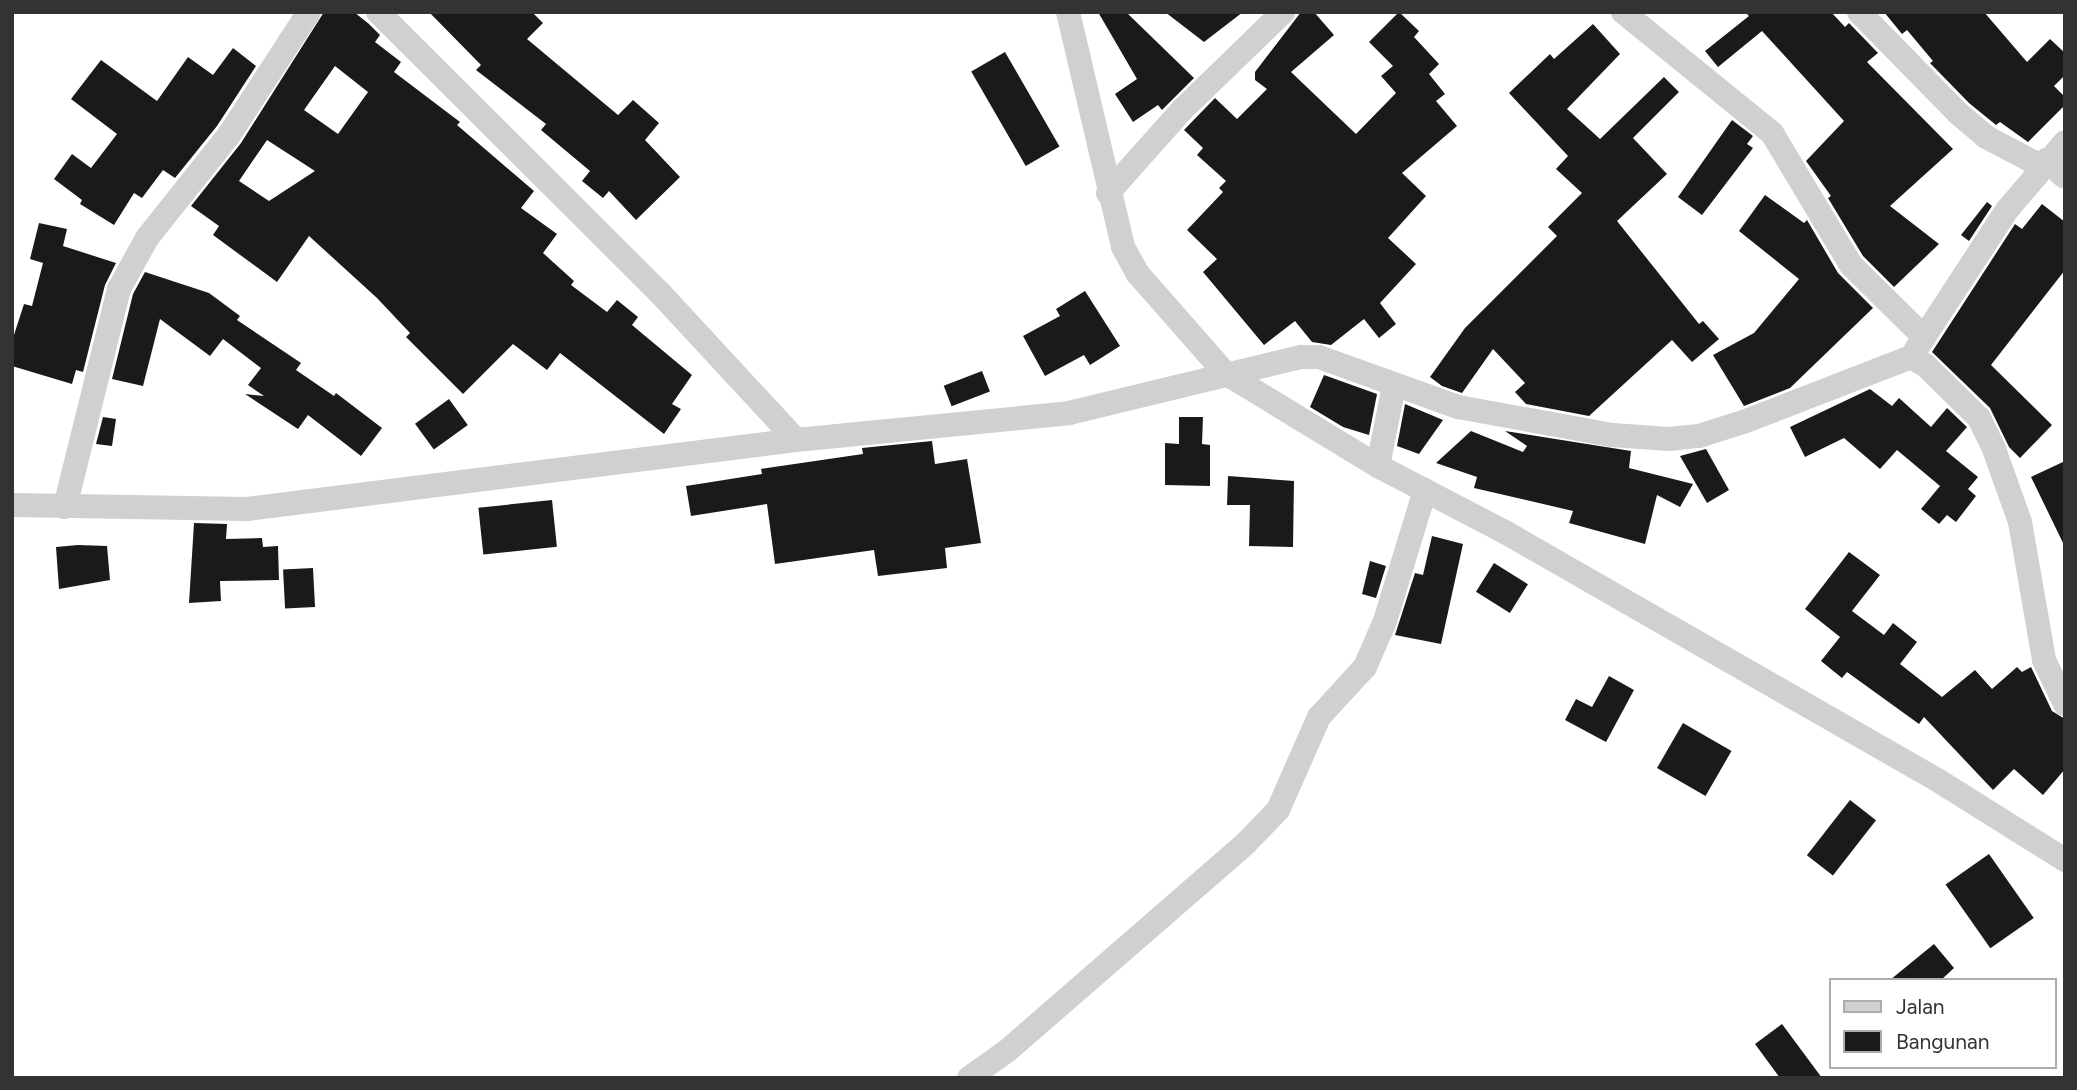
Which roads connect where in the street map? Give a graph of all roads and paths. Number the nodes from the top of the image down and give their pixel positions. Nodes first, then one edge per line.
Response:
1 (309, 12) edge
2 (378, 12) edge
3 (1068, 12) edge
4 (1283, 12) edge
5 (1623, 12) edge
6 (1859, 12) edge
7 (2065, 142) edge
8 (2044, 163) junction
9 (2065, 177) edge
10 (1108, 193) junction
11 (1917, 347) junction
12 (1211, 378) junction
13 (1394, 385) junction
14 (796, 440) junction
15 (1378, 466) junction
16 (1425, 490) junction
17 (12, 505) edge
18 (65, 507) junction
19 (2065, 704) edge
20 (2065, 860) edge
21 (969, 1078) edge

1 - 18 street
2 - 14 street
3 - 10 street
4 - 10 street
5 - 11 street
6 - 8 street
7 - 8 street
8 - 9 street
8 - 11 street
10 - 12 street
11 - 13 street
11 - 19 street
12 - 13 street
12 - 14 street
12 - 15 street
13 - 15 street
14 - 18 street
15 - 16 street
16 - 20 street
16 - 21 street
17 - 18 street

